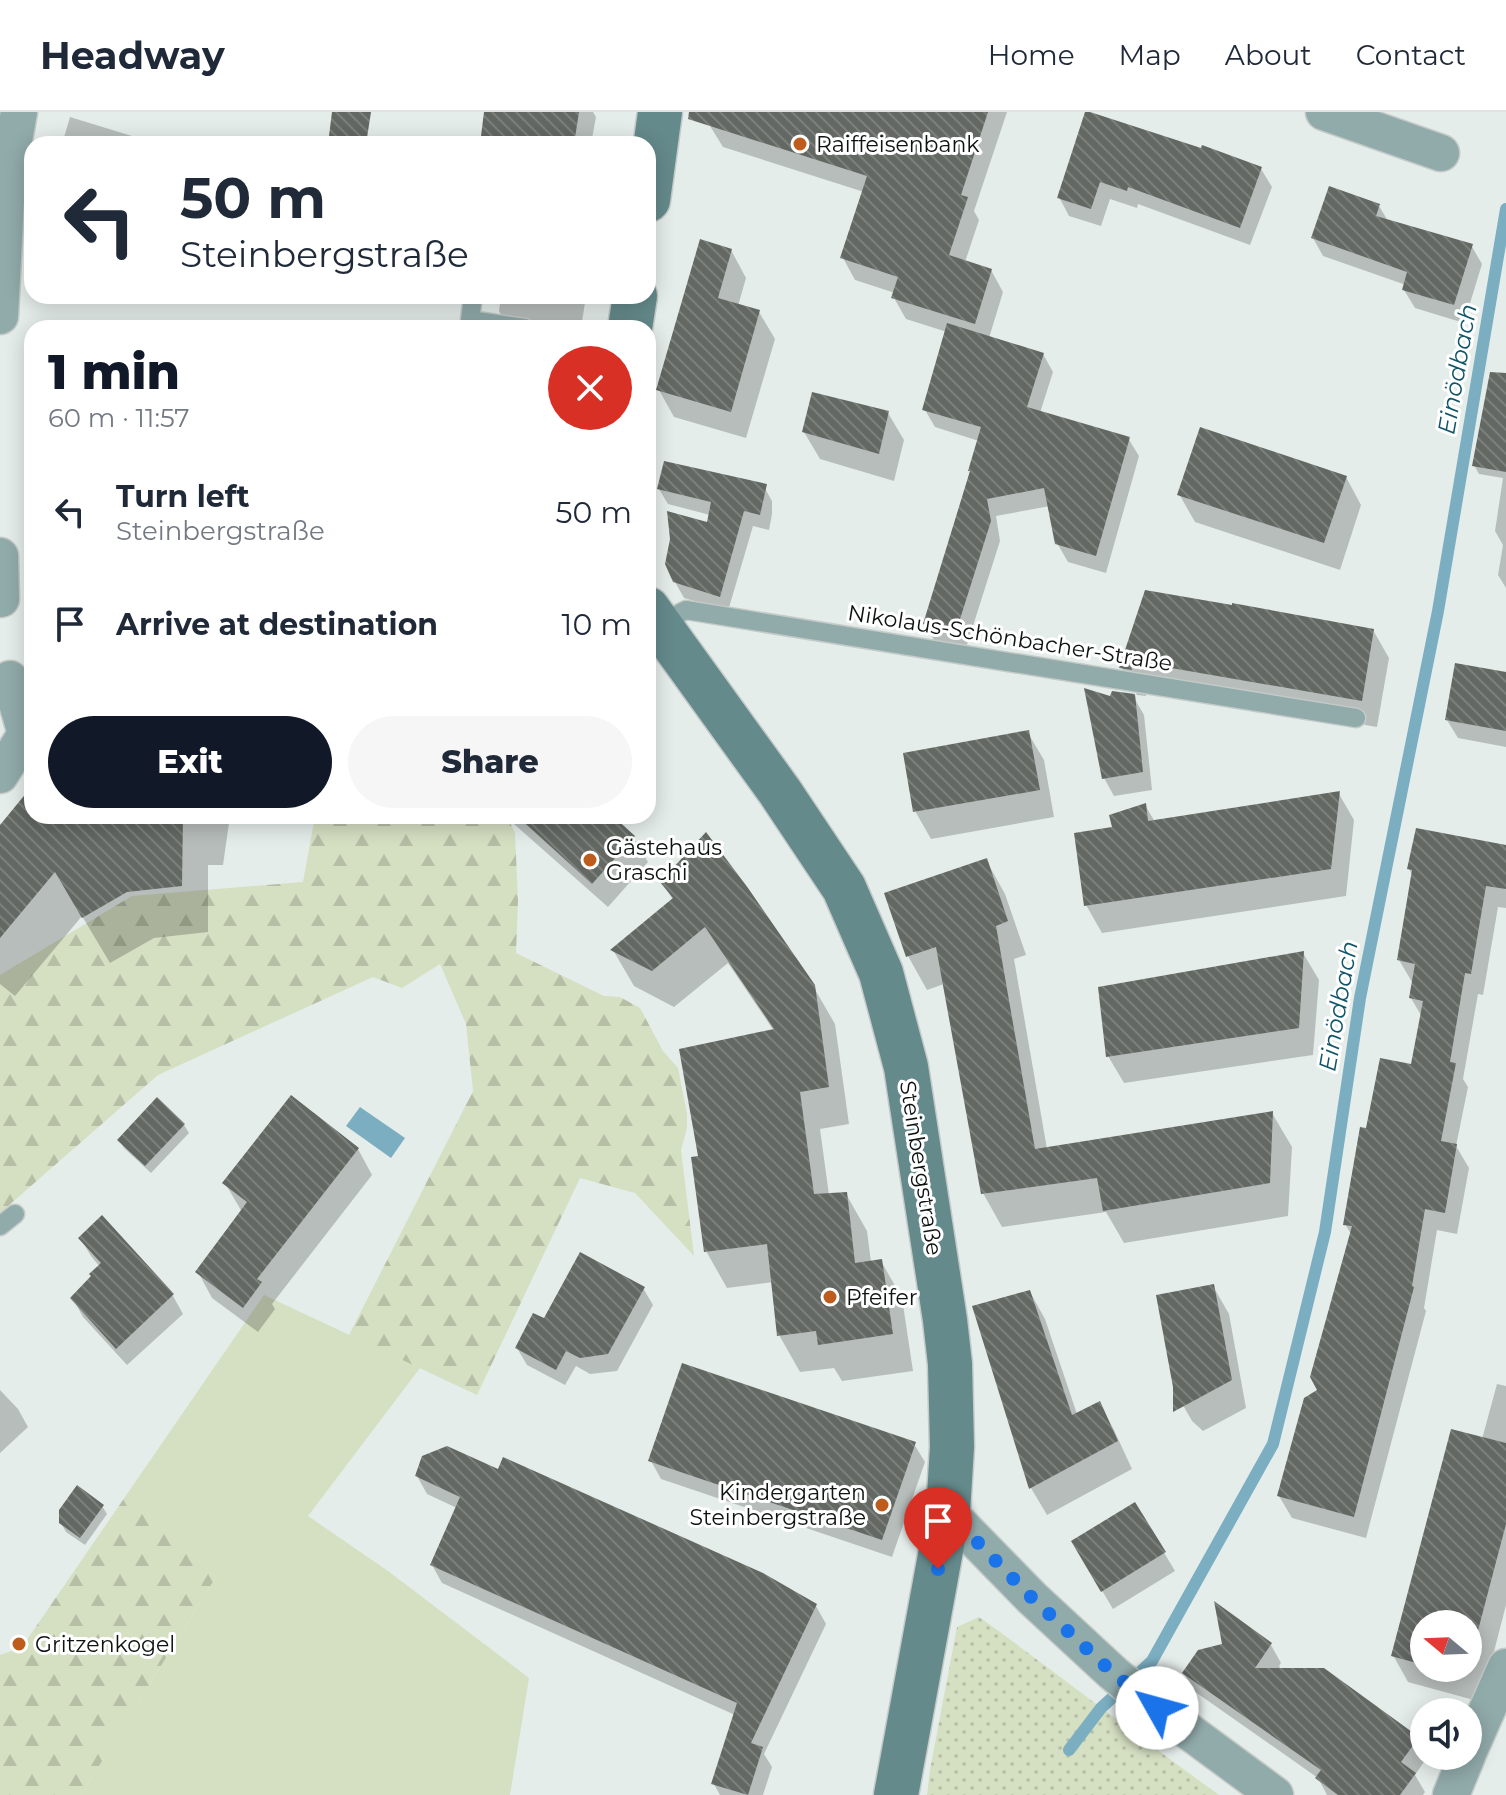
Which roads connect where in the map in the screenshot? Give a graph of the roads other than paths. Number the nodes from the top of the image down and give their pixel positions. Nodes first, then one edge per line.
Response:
1 (660, 112) edge
2 (1324, 112) edge
3 (12, 117) edge
4 (656, 141) edge
5 (1441, 153) dead end
6 (19, 185) edge
7 (0, 316) edge
8 (0, 556) edge
9 (1, 599) edge
10 (656, 616) edge
11 (656, 621) edge
12 (14, 678) edge
13 (1356, 718) dead end
14 (24, 725) edge
15 (24, 737) edge
16 (0, 775) edge
17 (15, 1214) dead end
18 (0, 1226) edge
19 (948, 1512) junction
20 (1506, 1667) edge
21 (1482, 1723) edge
22 (1462, 1770) edge
23 (896, 1795) edge
24 (1275, 1795) edge
25 (1451, 1795) edge

1 - 4 main road
2 - 5 street
3 - 6 street
6 - 7 street
8 - 9 street
10 - 13 lane, Nikolaus-Schönbacher-Straße
11 - 19 main road, Steinbergstraße
12 - 14 street
15 - 16 street
17 - 18 lane
19 - 23 main road, Steinbergstraße
19 - 24 street
20 - 21 street
22 - 25 street

